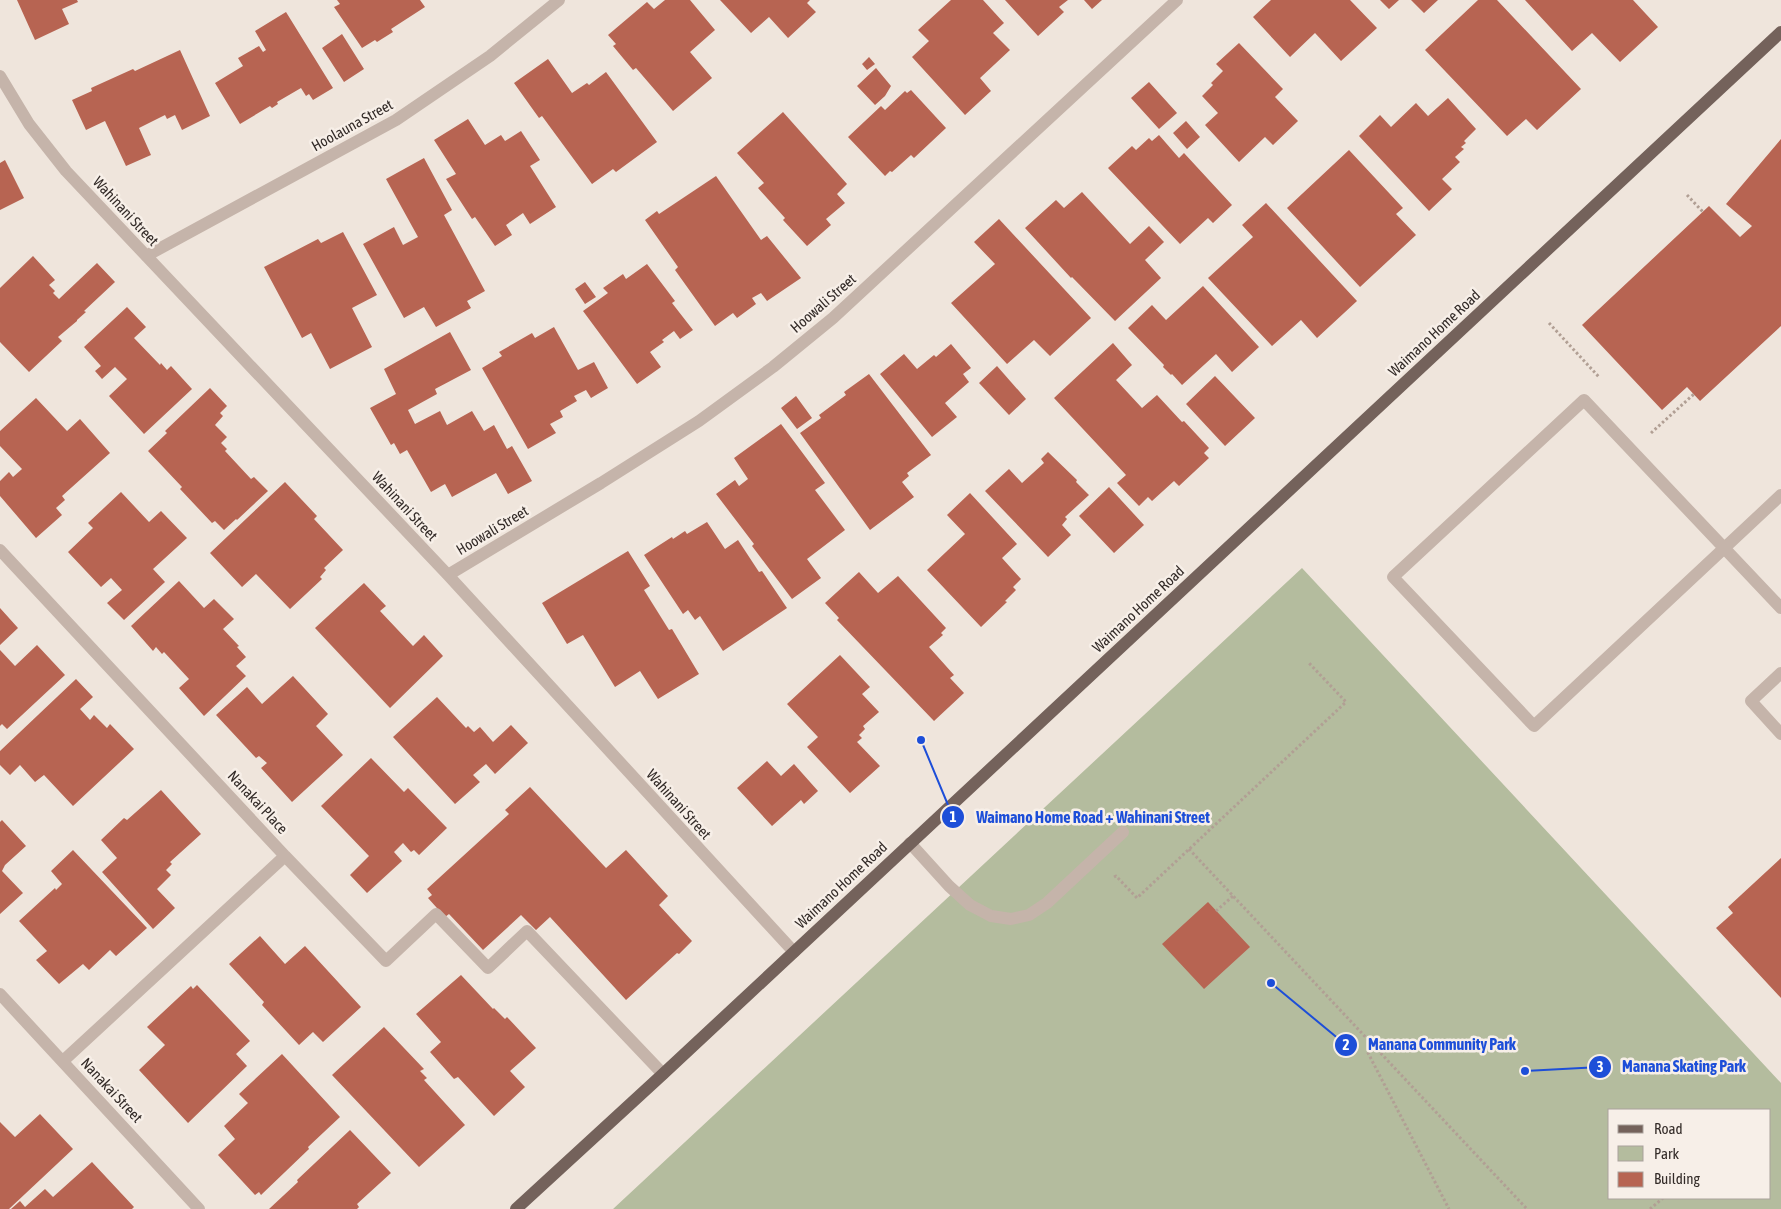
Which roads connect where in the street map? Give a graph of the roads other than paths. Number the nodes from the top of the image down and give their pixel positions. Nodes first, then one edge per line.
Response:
1 (559, 0) edge
2 (1177, 0) edge
3 (1781, 32) edge
4 (0, 76) edge
5 (146, 256) junction
6 (1781, 495) edge
7 (1725, 548) junction
8 (0, 550) edge
9 (448, 575) junction
10 (1781, 608) edge
11 (1781, 673) edge
12 (1781, 734) edge
13 (1124, 832) dead end
14 (910, 844) junction
15 (285, 856) junction
16 (794, 952) junction
17 (0, 994) edge
18 (62, 1061) junction
19 (663, 1074) junction
20 (199, 1209) edge
21 (516, 1209) edge

1 - 5 street, Hoolauna Street
2 - 9 street, Hoowali Street
3 - 14 main road, Waimano Home Road
4 - 5 street, Wahinani Street
5 - 9 street, Wahinani Street
6 - 7 street
7 - 7 street
7 - 10 street
8 - 15 street, Nanakai Place
9 - 16 street, Wahinani Street
11 - 12 street
13 - 14 street
14 - 16 main road, Waimano Home Road
15 - 18 street, Nanakai Place
15 - 19 street
16 - 19 main road, Waimano Home Road
17 - 18 street, Nanakai Street
18 - 20 street, Nanakai Street
19 - 21 main road, Waimano Home Road

